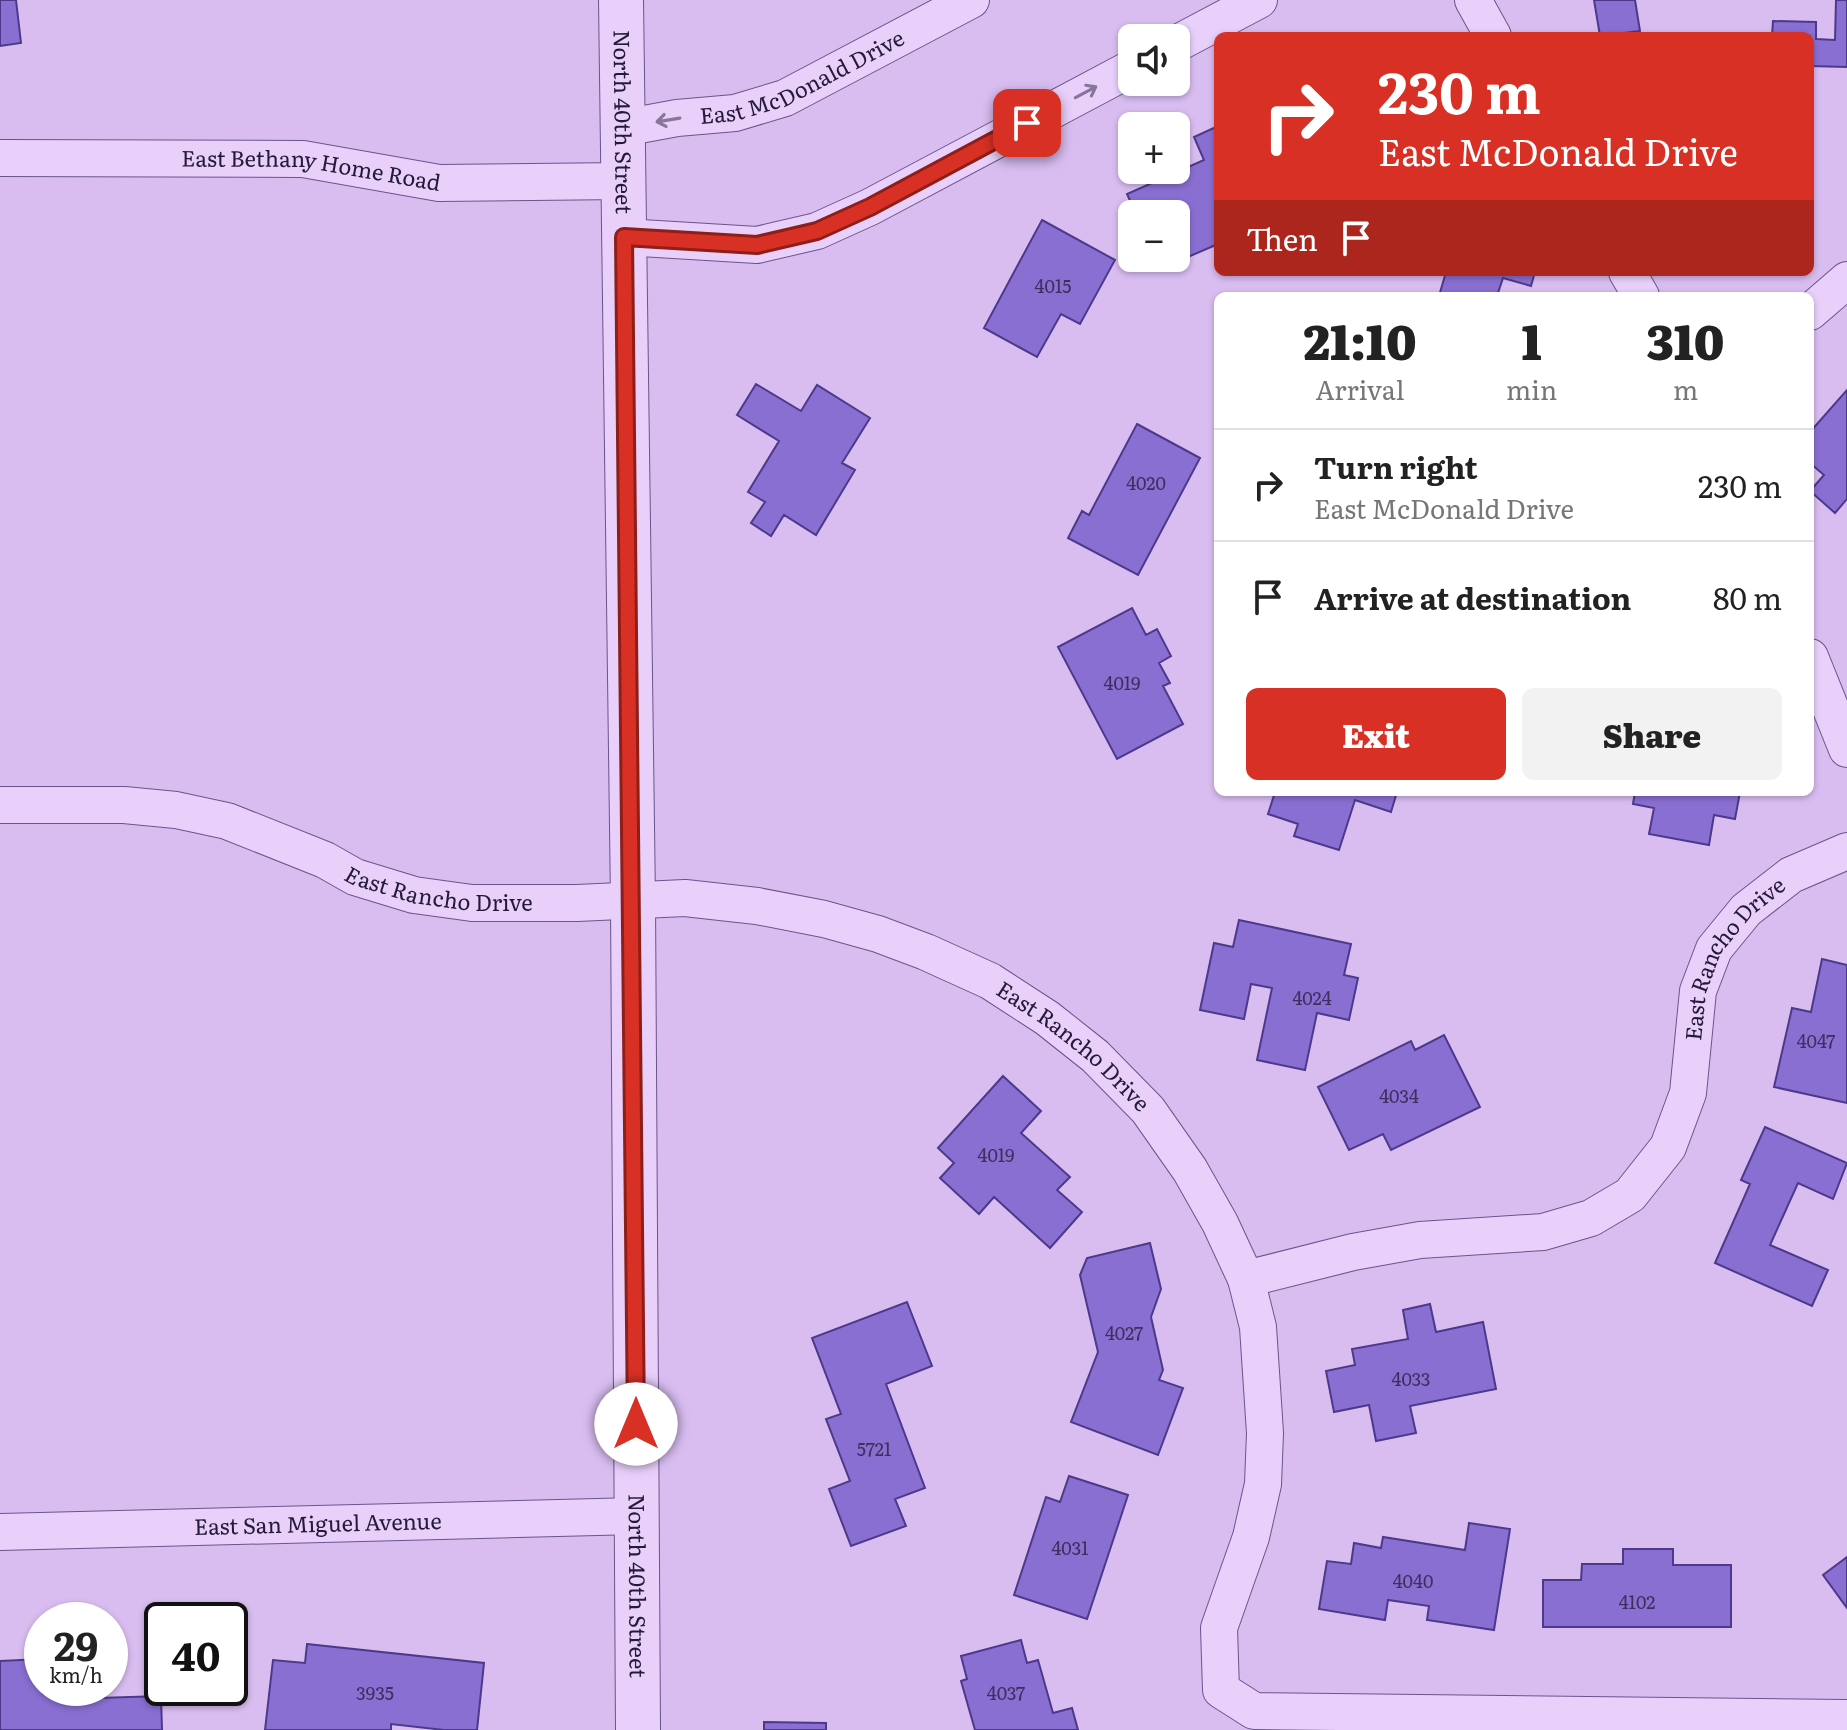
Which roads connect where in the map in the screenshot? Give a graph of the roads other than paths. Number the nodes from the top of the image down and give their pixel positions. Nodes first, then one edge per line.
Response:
1 (621, 0) edge
2 (971, 0) edge
3 (1259, 0) edge
4 (1473, 0) edge
5 (1491, 32) edge
6 (1190, 37) edge
7 (1118, 75) edge
8 (623, 128) junction
9 (0, 158) edge
10 (624, 181) junction
11 (624, 237) junction
12 (1847, 280) edge
13 (1814, 309) edge
14 (1814, 667) edge
15 (1847, 749) edge
16 (0, 805) edge
17 (1847, 851) edge
18 (633, 901) junction
19 (1246, 1279) junction
20 (637, 1516) junction
21 (0, 1532) edge
22 (1847, 1718) edge
23 (638, 1730) edge

1 - 8 street, North 40th Street
2 -> 8 street, East McDonald Drive
3 - 6 street
4 - 5 street
11 -> 7 street
8 - 10 street, North 40th Street
9 - 10 street, East Bethany Home Road
10 - 11 street, North 40th Street
11 - 18 street, North 40th Street
12 - 13 street
14 - 15 street
16 - 18 street, East Rancho Drive
17 - 19 street, East Rancho Drive
18 - 19 street, East Rancho Drive
18 - 20 street, North 40th Street
19 - 22 street
20 - 21 street, East San Miguel Avenue
20 - 23 street, North 40th Street

